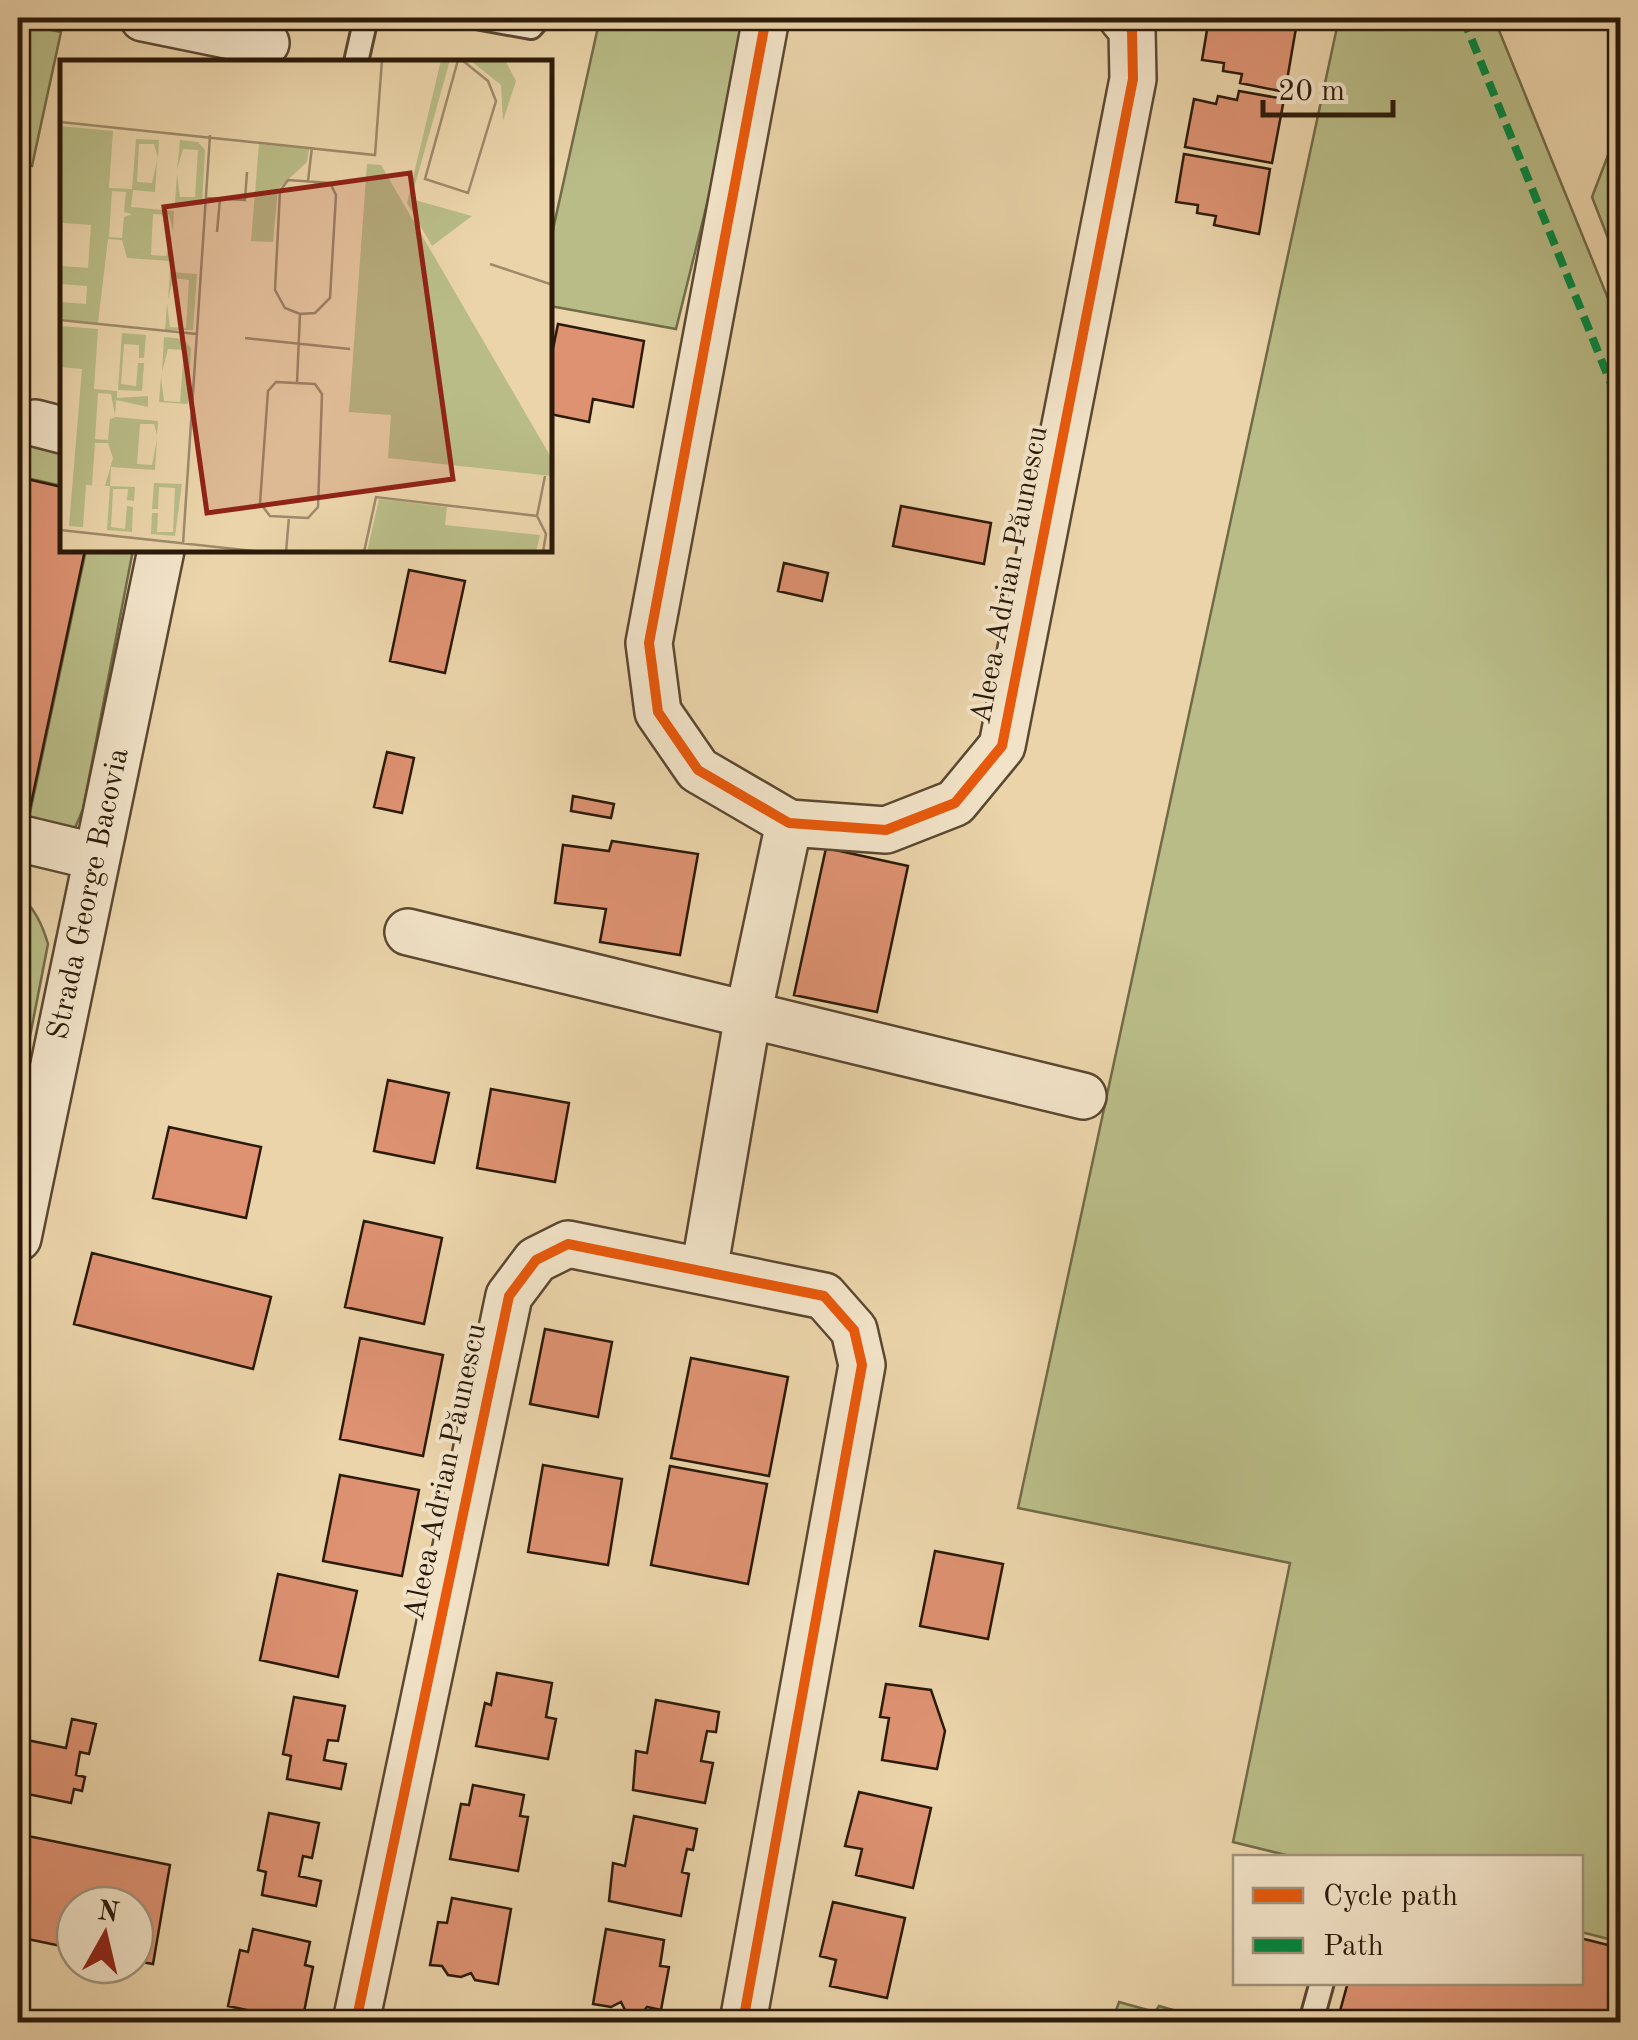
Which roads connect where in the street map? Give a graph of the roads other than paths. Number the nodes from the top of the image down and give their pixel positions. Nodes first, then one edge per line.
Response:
1 (144, 18) edge
2 (366, 18) edge
3 (481, 18) edge
4 (539, 18) edge
5 (766, 18) edge
6 (1122, 18) edge
7 (267, 41) edge
8 (356, 60) edge
9 (161, 552) edge
10 (789, 823) junction
11 (18, 838) edge
12 (97, 857) junction
13 (408, 932) dead end
14 (748, 1015) junction
15 (1083, 1096) dead end
16 (18, 1238) edge
17 (704, 1271) junction
18 (1321, 1985) edge
19 (356, 2022) edge
20 (743, 2022) edge
21 (1310, 2022) edge

1 - 7 street
2 - 8 lane
3 - 4 lane
5 - 10 street, Aleea Adrian Păunescu
6 - 10 street, Aleea Adrian Păunescu
9 - 12 street, Strada George Bacovia
10 - 14 street
11 - 12 street
12 - 16 street, Strada George Bacovia
13 - 14 street
14 - 15 street
14 - 17 street
17 - 19 street, Aleea Adrian Păunescu
17 - 20 street, Aleea Adrian Păunescu
18 - 21 lane

